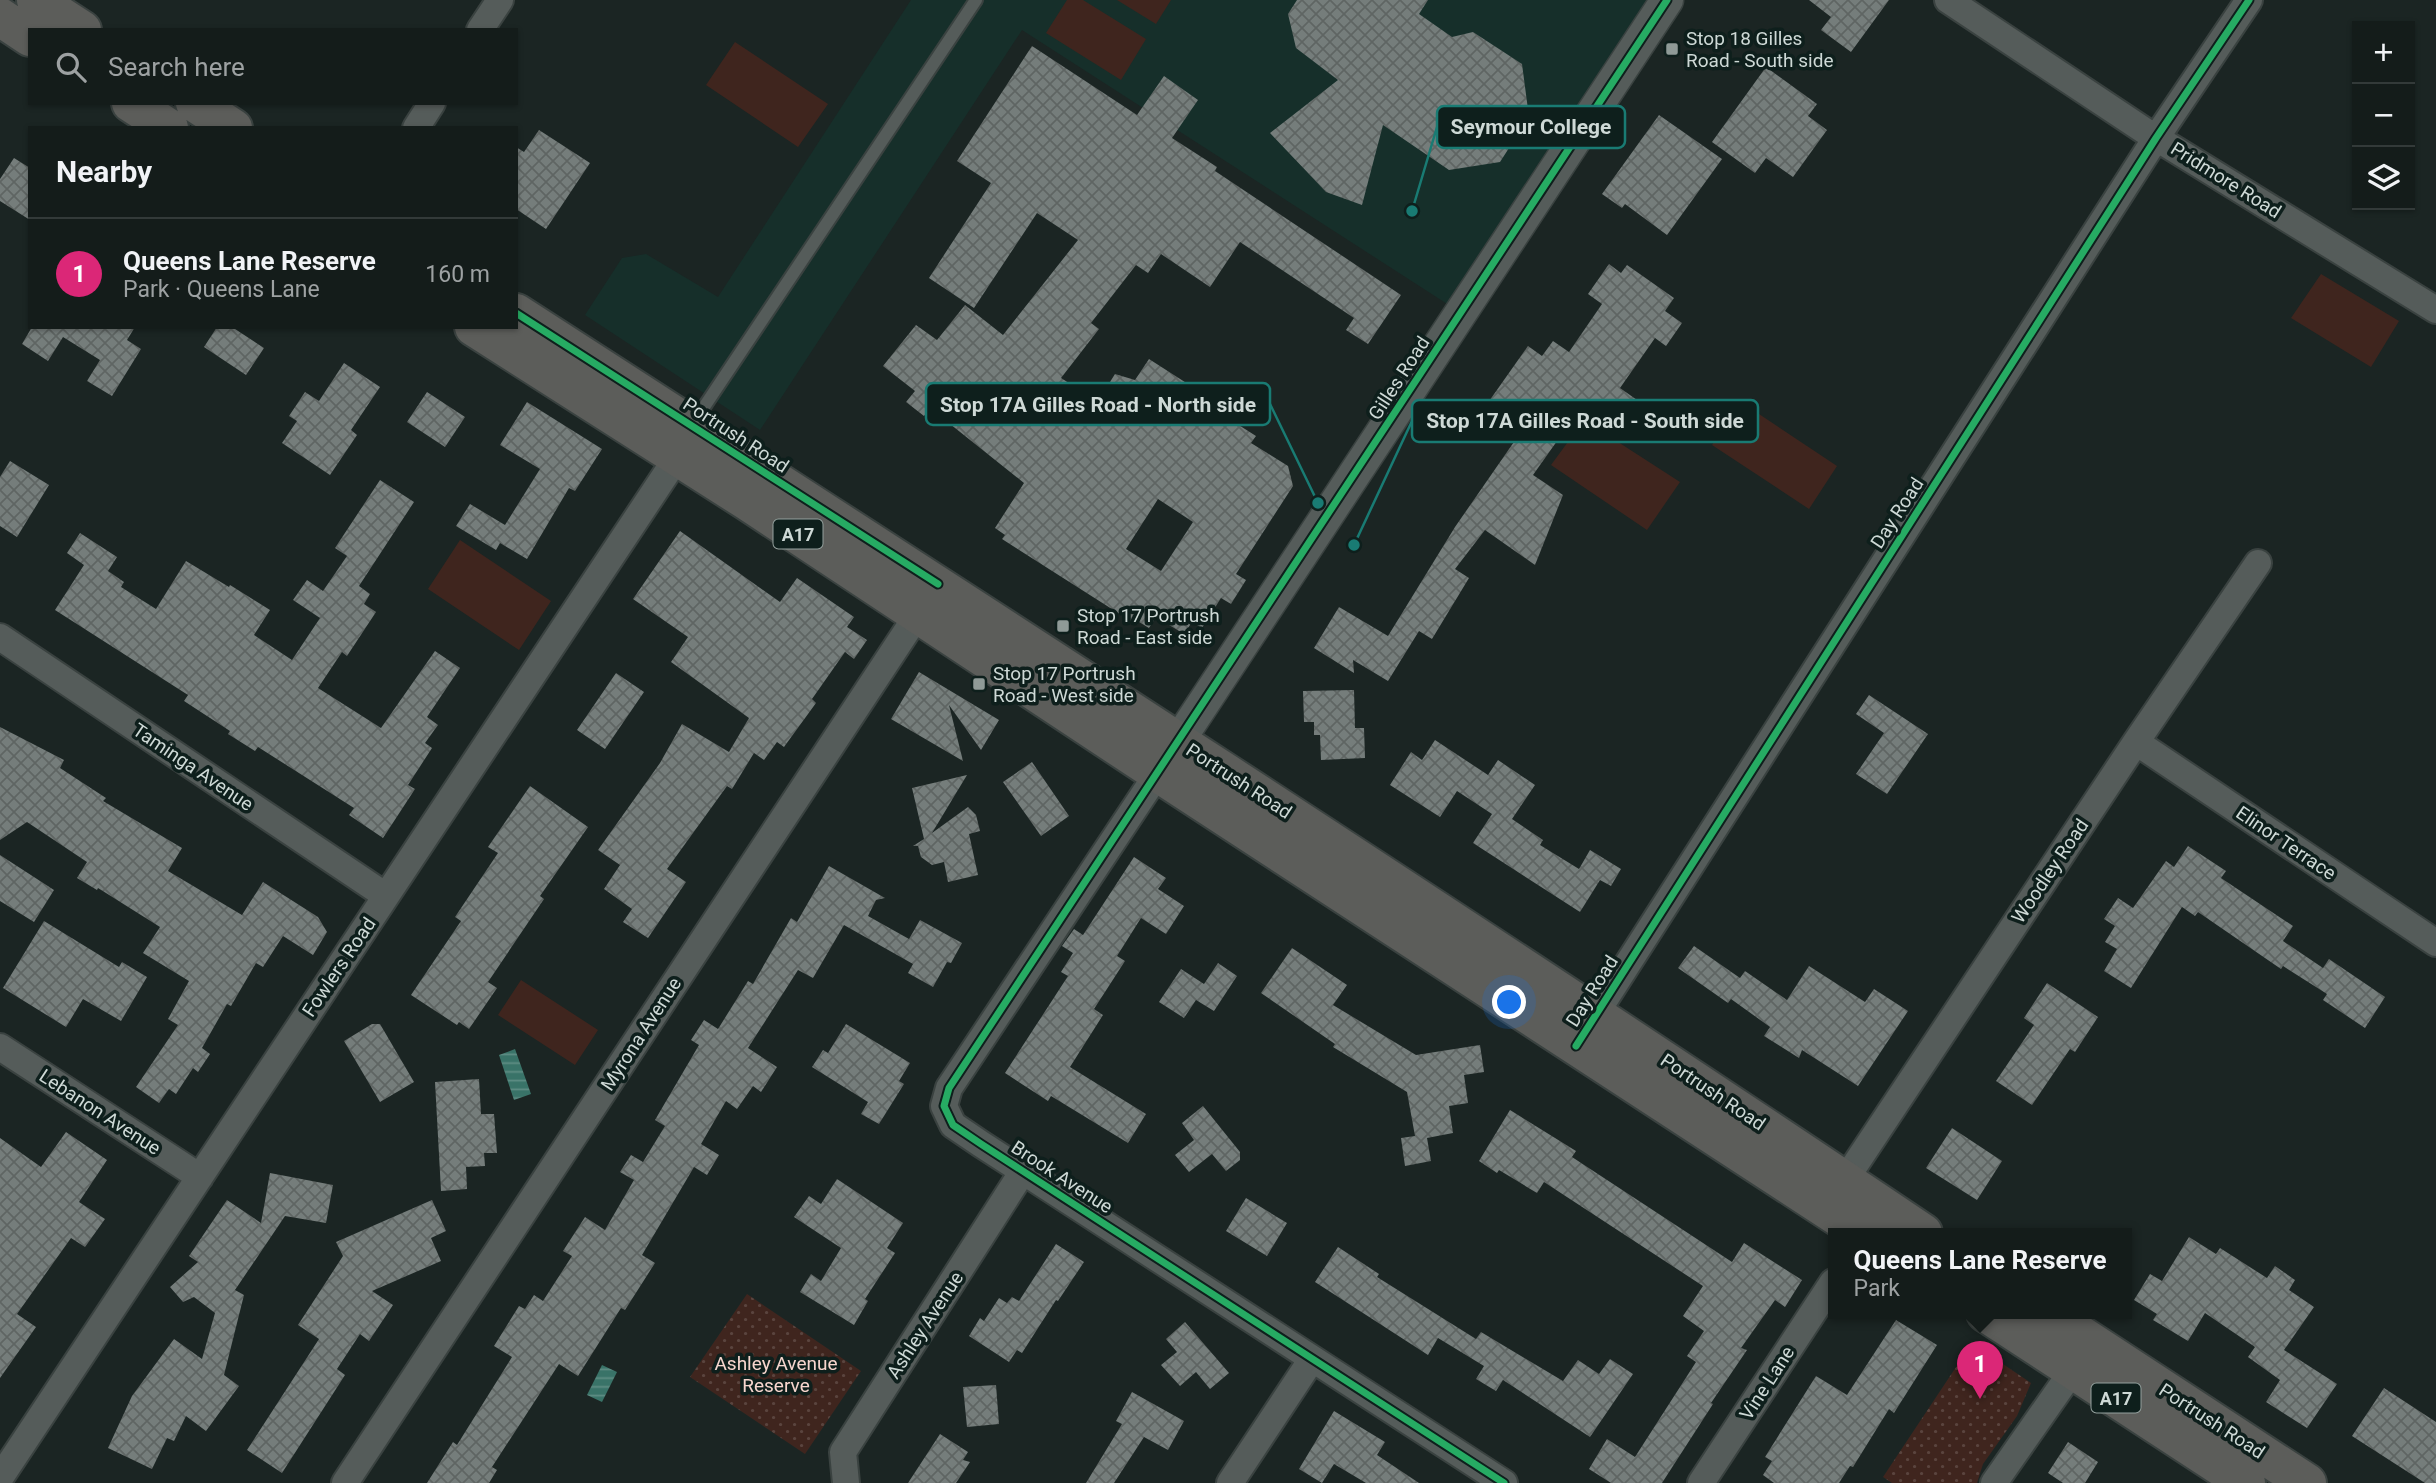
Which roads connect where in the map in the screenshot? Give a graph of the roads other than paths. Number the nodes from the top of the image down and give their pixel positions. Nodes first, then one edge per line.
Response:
1 (37, 0) edge
2 (500, 0) edge
3 (976, 0) edge
4 (1667, 0) edge
5 (1948, 0) edge
6 (2249, 0) edge
7 (0, 17) edge
8 (79, 28) edge
9 (481, 28) edge
10 (28, 36) edge
11 (134, 105) edge
12 (198, 105) edge
13 (431, 105) edge
14 (166, 126) edge
15 (230, 126) edge
16 (417, 126) edge
17 (2157, 138) junction
18 (2436, 310) edge
19 (518, 315) edge
20 (478, 329) edge
21 (685, 440) junction
22 (2258, 563) dead end
23 (928, 599) junction
24 (0, 637) edge
25 (1179, 741) junction
26 (2136, 742) junction
27 (1158, 773) junction
28 (386, 896) junction
29 (2436, 943) edge
30 (1585, 1030) junction
31 (0, 1047) edge
32 (1023, 1171) junction
33 (200, 1177) junction
34 (1845, 1180) junction
35 (1856, 1228) edge
36 (1916, 1228) edge
37 (1828, 1290) edge
38 (1995, 1319) edge
39 (2056, 1319) edge
40 (1312, 1359) junction
41 (2073, 1370) junction
42 (0, 1478) edge
43 (345, 1483) edge
44 (846, 1483) edge
45 (1230, 1483) edge
46 (1504, 1483) edge
47 (1702, 1483) edge
48 (1994, 1483) edge
49 (2246, 1483) edge
50 (2307, 1483) edge

1 - 8 highway
2 - 9 street
3 - 21 lane
4 - 25 street, Gilles Road
5 - 17 street, Pridmore Road
6 - 17 street, Day Road
7 - 10 highway
11 - 14 highway
12 - 15 highway
13 - 16 street
17 - 18 street, Pridmore Road
17 - 30 street, Day Road
19 - 21 highway, Portrush Road / A17
20 - 21 highway, Portrush Road / A17
21 - 23 highway, Portrush Road / A17
21 - 28 street, Fowlers Road
22 - 26 street, Woodley Road
23 - 25 highway, Portrush Road / A17
23 - 27 highway, Portrush Road / A17
23 - 43 street, Myrona Avenue
24 - 28 street, Taminga Avenue
25 - 27 street, Gilles Road
25 - 30 highway, Portrush Road / A17
26 - 29 street, Elinor Terrace
26 - 34 street, Woodley Road
27 - 30 highway, Portrush Road / A17
27 - 32 street, Brook Avenue
28 - 33 street, Fowlers Road
30 - 34 highway, Portrush Road / A17
30 - 35 highway, Portrush Road / A17
31 - 33 street, Lebanon Avenue
32 - 40 street, Brook Avenue
32 - 44 street, Ashley Avenue
33 - 42 street, Fowlers Road
34 - 36 highway, Portrush Road / A17
37 - 47 street, Vine Lane
38 - 41 highway, Portrush Road / A17
39 - 50 highway, Portrush Road / A17
40 - 45 street
40 - 46 street, Brook Avenue
41 - 48 street
41 - 49 highway, Portrush Road / A17

